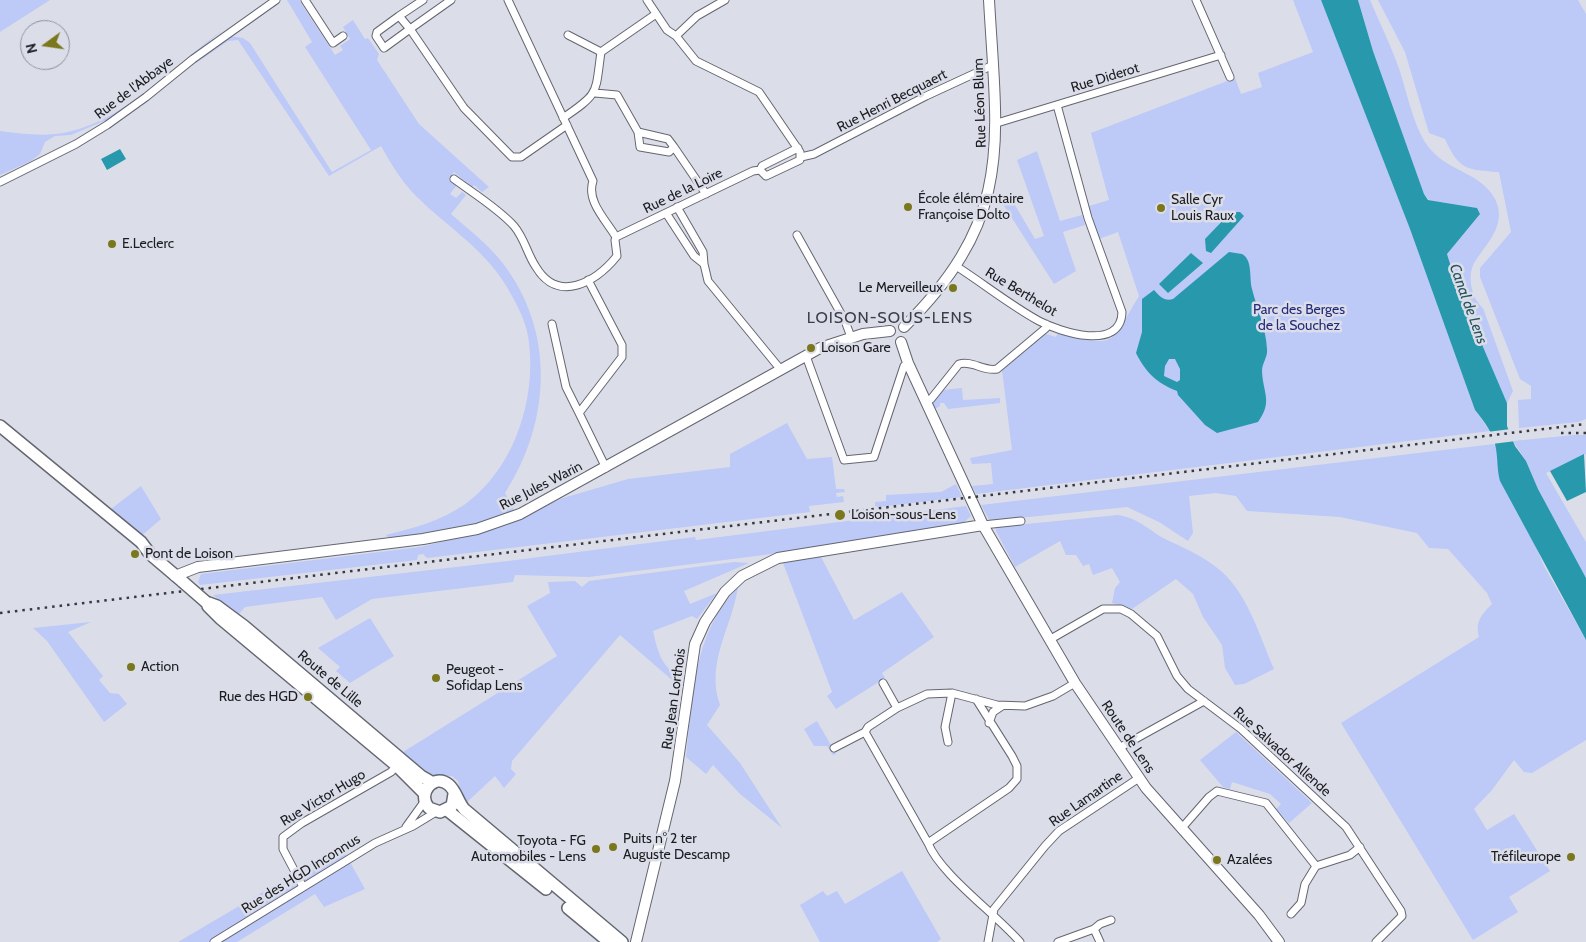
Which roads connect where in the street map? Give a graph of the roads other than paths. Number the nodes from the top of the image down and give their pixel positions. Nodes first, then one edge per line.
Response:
1 (276, 0) edge
2 (305, 0) edge
3 (423, 0) edge
4 (508, 0) edge
5 (647, 0) edge
6 (725, 0) edge
7 (989, 0) edge
8 (1196, 0) edge
9 (447, 1) edge
10 (656, 14) junction
11 (399, 16) junction
12 (410, 29) junction
13 (568, 35) dead end
14 (343, 36) dead end
15 (676, 36) junction
16 (601, 52) junction
17 (1221, 55) junction
18 (993, 65) junction
19 (1230, 77) dead end
20 (595, 93) junction
21 (1057, 105) junction
22 (563, 118) junction
23 (997, 123) junction
24 (567, 125) junction
25 (638, 132) junction
26 (674, 147) junction
27 (798, 148) junction
28 (801, 156) junction
29 (760, 170) junction
30 (454, 178) dead end
31 (0, 182) edge
32 (706, 194) junction
33 (677, 208) junction
34 (666, 213) junction
35 (796, 235) dead end
36 (616, 237) junction
37 (704, 264) junction
38 (956, 266) junction
39 (588, 280) junction
40 (552, 324) dead end
41 (1046, 324) junction
42 (904, 327) junction
43 (890, 331) junction
44 (852, 337) junction
45 (901, 342) junction
46 (806, 356) junction
47 (908, 363) junction
48 (781, 370) junction
49 (926, 402) junction
50 (579, 413) junction
51 (0, 426) edge
52 (0, 434) edge
53 (606, 468) junction
54 (1021, 521) dead end
55 (983, 525) junction
56 (150, 554) junction
57 (179, 579) junction
58 (206, 602) junction
59 (1049, 640) junction
60 (883, 682) dead end
61 (1074, 683) junction
62 (952, 693) junction
63 (976, 700) junction
64 (1204, 701) junction
65 (1002, 706) junction
66 (896, 708) junction
67 (990, 723) junction
68 (865, 732) junction
69 (948, 742) dead end
70 (834, 748) dead end
71 (1119, 748) junction
72 (397, 766) junction
73 (1139, 778) junction
74 (433, 782) junction
75 (454, 794) junction
76 (424, 797) junction
77 (441, 811) junction
78 (1181, 829) junction
79 (402, 831) junction
80 (928, 843) junction
81 (1360, 847) junction
82 (1316, 866) junction
83 (303, 887) junction
84 (993, 914) junction
85 (1291, 914) dead end
86 (1112, 920) dead end
87 (1094, 929) junction
88 (214, 942) edge
89 (608, 942) edge
90 (622, 942) edge
91 (636, 942) edge
92 (988, 942) edge
93 (1020, 942) edge
94 (1058, 942) edge
95 (1100, 942) edge
96 (1279, 942) edge
97 (1376, 942) edge

1 - 31 street, Rue de l'Abbaye
2 - 14 street
3 - 11 street
4 - 22 street
5 - 10 street
6 - 15 street
7 - 18 street, Rue Léon Blum
8 - 17 street
9 - 12 street
10 - 15 street
10 - 16 street
11 - 12 street
11 - 12 street
12 - 24 street
13 - 16 street
15 - 27 street
16 - 20 street
17 - 19 street
17 - 21 street, Rue Diderot
18 - 23 street, Rue Léon Blum
18 - 28 street, Rue Henri Becquaert
20 - 22 street
20 - 25 street
21 - 23 street, Rue Diderot
21 - 41 street, Rue Berthelot
22 - 24 street
23 - 38 street, Rue Léon Blum
24 - 36 street
25 - 26 street
25 - 26 street
26 - 32 street
27 - 28 street
27 - 29 street, Rue de la Loire
28 - 29 street, Rue de la Loire
29 - 32 street, Rue de la Loire
30 - 39 street
32 - 33 street, Rue de la Loire
33 - 34 street, Rue de la Loire
33 - 37 street
34 - 36 street, Rue de la Loire
34 - 37 street
35 - 44 street
36 - 39 street
37 - 48 street
38 - 41 street, Rue Berthelot
38 - 42 street, Rue Léon Blum
39 - 50 street
40 - 50 street
41 - 49 street
42 - 43 street
42 - 45 street
43 - 44 street, Rue Jules Warin
43 - 45 street
44 - 46 street, Rue Jules Warin
45 - 47 street
46 - 47 street
46 - 48 street, Rue Jules Warin
47 - 49 street
48 - 53 street, Rue Jules Warin
49 - 55 street
50 - 53 street
51 - 56 main road, Route de Lille
52 - 56 main road, Route de Lille
53 - 57 street, Rue Jules Warin
54 - 55 street, Rue Jean Lorthois
55 - 59 street, Route de Lens
55 - 91 street, Rue Jean Lorthois
56 - 57 main road, Route de Lille
57 - 58 main road, Route de Lille, bridge
58 - 72 main road, Route de Lille
58 - 74 main road, Route de Lille
59 - 61 street, Route de Lens
59 - 64 street, Rue Salvador Allende
60 - 66 street
61 - 65 street
61 - 71 street, Route de Lens
62 - 63 street
62 - 66 street
62 - 69 street
63 - 65 street
63 - 67 street
64 - 71 street
64 - 81 street, Rue Salvador Allende
65 - 67 street
66 - 68 street
67 - 80 street
68 - 70 street
68 - 80 street
71 - 73 street, Route de Lens
72 - 76 main road, Route de Lille
72 - 83 street, Rue Victor Hugo
73 - 78 street, Route de Lens
73 - 84 street, Rue Lamartine
74 - 75 main road
74 - 76 main road
75 - 77 main road
75 - 90 main road
76 - 77 main road
76 - 79 street, Rue des HGD Inconnus
77 - 79 street, Rue des HGD Inconnus
77 - 89 main road
78 - 82 street
78 - 96 street, Route de Lens
79 - 83 street, Rue des HGD Inconnus
80 - 84 street
81 - 82 street
81 - 97 street, Rue Salvador Allende
82 - 85 street
83 - 88 street, Rue des HGD Inconnus
84 - 92 street
84 - 93 street
86 - 87 street
87 - 94 street
87 - 95 street

